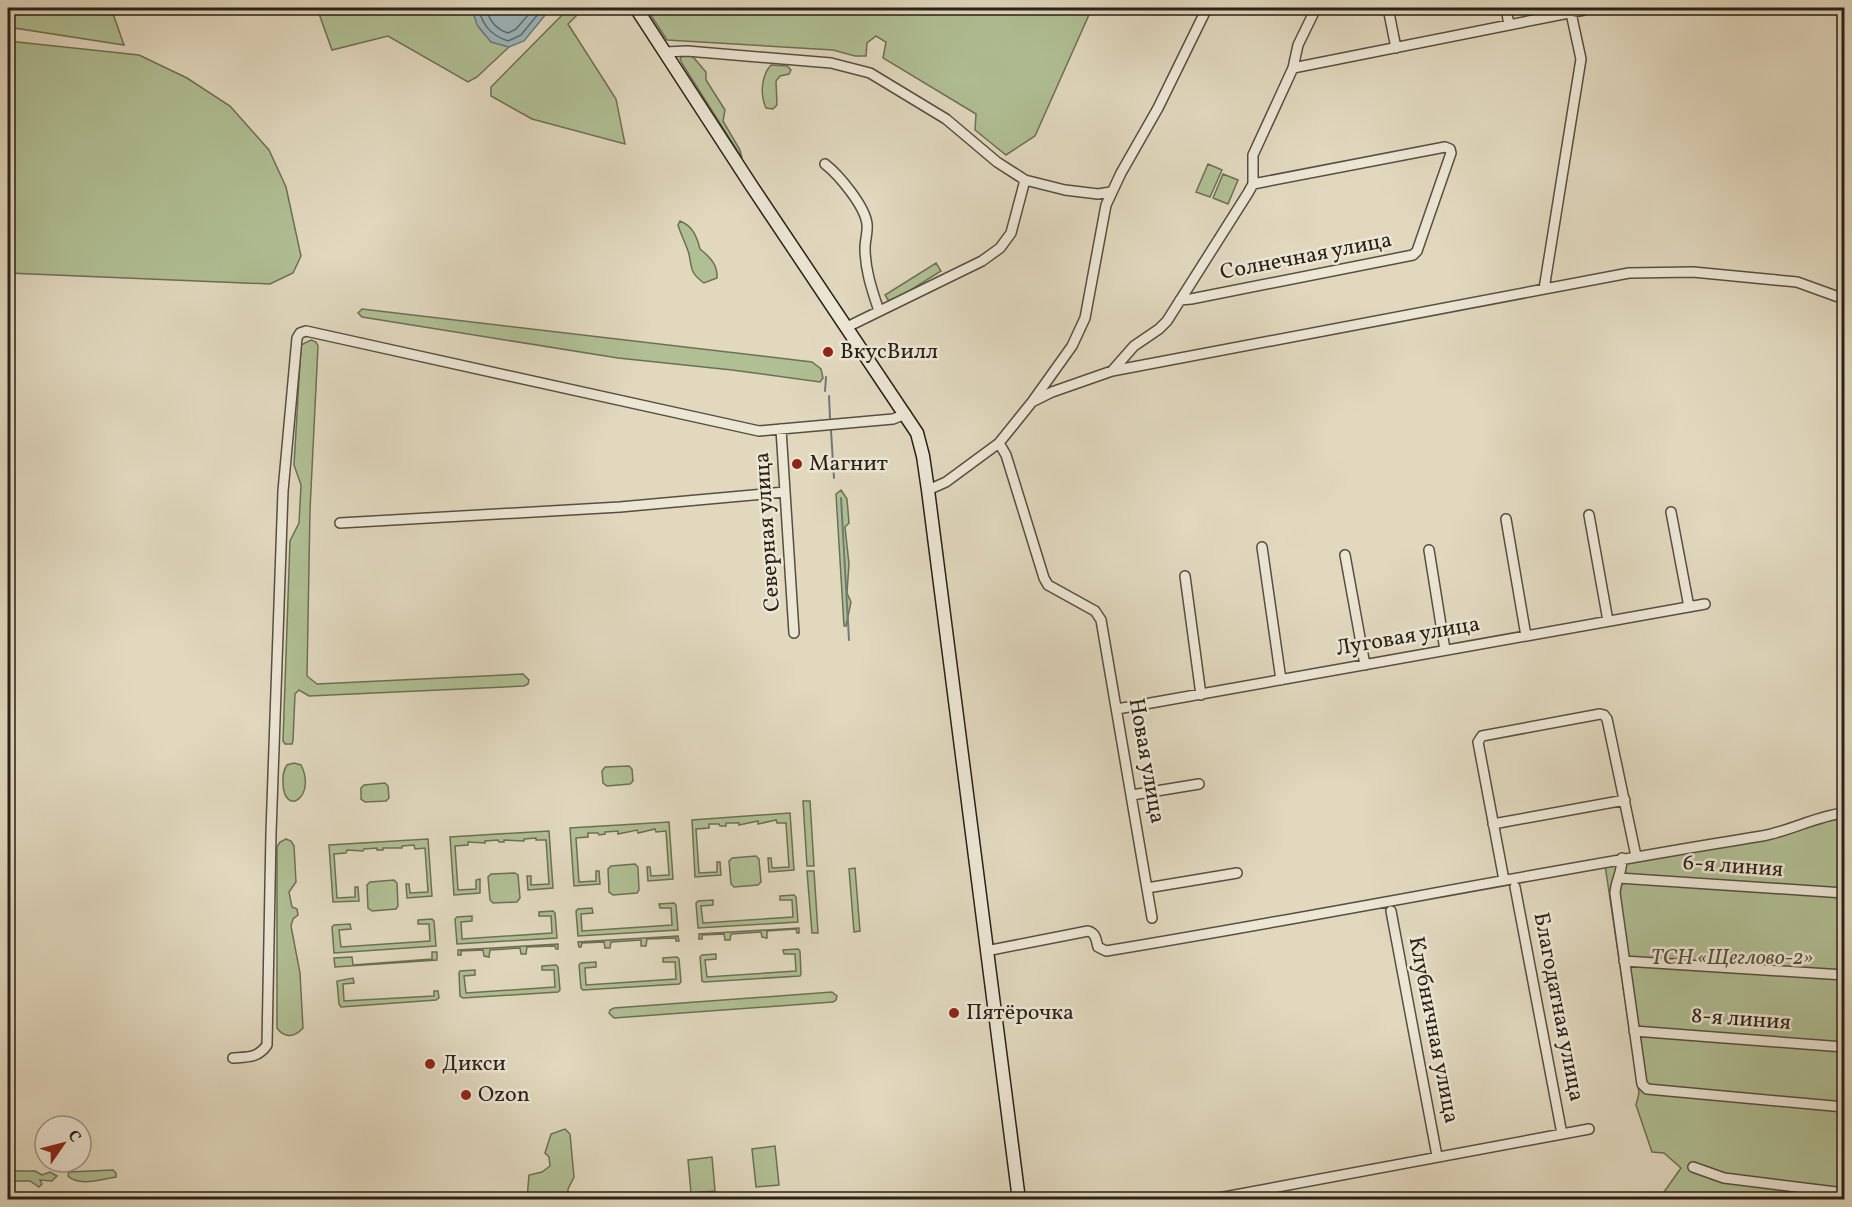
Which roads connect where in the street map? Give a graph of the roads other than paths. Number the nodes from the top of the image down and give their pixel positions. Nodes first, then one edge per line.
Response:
1 (636, 8) edge
2 (1207, 8) edge
3 (1316, 8) edge
4 (1388, 8) edge
5 (1506, 8) edge
6 (1586, 8) edge
7 (1571, 13) junction
8 (1509, 25) junction
9 (1396, 48) junction
10 (665, 52) junction
11 (1293, 68) junction
12 (825, 164) dead end
13 (1025, 180) junction
14 (1253, 184) junction
15 (1111, 192) junction
16 (1544, 289) junction
17 (1845, 299) edge
18 (1180, 300) junction
19 (879, 311) junction
20 (847, 327) junction
21 (1112, 371) junction
22 (1032, 402) junction
23 (906, 414) junction
24 (781, 429) junction
25 (999, 443) junction
26 (928, 490) junction
27 (785, 492) junction
28 (1671, 512) dead end
29 (1589, 515) dead end
30 (1506, 519) dead end
31 (340, 523) dead end
32 (1262, 547) dead end
33 (1429, 550) dead end
34 (1346, 555) dead end
35 (1185, 576) dead end
36 (1705, 604) dead end
37 (1689, 607) junction
38 (1608, 621) junction
39 (794, 633) dead end
40 (1526, 636) junction
41 (1445, 650) junction
42 (1365, 665) junction
43 (1281, 680) junction
44 (1200, 695) junction
45 (1117, 709) junction
46 (1199, 784) dead end
47 (1132, 795) junction
48 (1625, 800) junction
49 (1845, 813) edge
50 (1493, 824) junction
51 (1636, 856) junction
52 (1622, 858) junction
53 (1238, 873) dead end
54 (1619, 878) junction
55 (1504, 880) junction
56 (1515, 887) dead end
57 (1147, 888) junction
58 (1845, 893) edge
59 (1391, 911) dead end
60 (1152, 918) dead end
61 (986, 951) junction
62 (1624, 961) junction
63 (1845, 975) edge
64 (1634, 1032) junction
65 (1845, 1047) edge
66 (233, 1058) dead end
67 (1845, 1107) edge
68 (1588, 1130) dead end
69 (1562, 1134) junction
70 (1437, 1156) junction
71 (1693, 1167) dead end
72 (1845, 1193) edge
73 (1019, 1200) edge
74 (1208, 1200) edge

1 - 10 main road
2 - 15 street
3 - 11 street
4 - 9 street
5 - 8 street
6 - 7 street
7 - 8 street
7 - 16 street
8 - 9 street
9 - 11 street
10 - 13 street
10 - 20 main road
11 - 14 street
12 - 19 street
13 - 15 street
13 - 19 street
14 - 18 street
14 - 18 street, Солнечная улица
15 - 22 street
16 - 17 street
16 - 21 street
18 - 21 street
19 - 20 street
20 - 23 main road
21 - 22 street
22 - 25 street
23 - 24 street
23 - 26 main road
24 - 27 street, Северная улица
24 - 66 street
25 - 26 street
25 - 45 street, Новая улица
26 - 61 main road
27 - 31 street
27 - 39 street, Северная улица
28 - 37 street
29 - 38 street
30 - 40 street
32 - 43 street
33 - 41 street
34 - 42 street
35 - 44 street
36 - 37 street, Луговая улица
37 - 38 street, Луговая улица
38 - 40 street, Луговая улица
40 - 41 street, Луговая улица
41 - 42 street, Луговая улица
42 - 43 street, Луговая улица
43 - 44 street, Луговая улица
44 - 45 street, Луговая улица
45 - 47 street, Новая улица
46 - 47 street
47 - 57 street, Новая улица
48 - 50 street
48 - 50 street
48 - 51 street
49 - 51 street
50 - 55 street
51 - 52 street
52 - 54 street
52 - 55 street
53 - 57 street
54 - 58 street, 6-я линия
54 - 62 street
55 - 61 street
56 - 69 street, Благодатная улица
57 - 60 street, Новая улица
59 - 70 street, Клубничная улица
61 - 73 main road
62 - 63 street
62 - 64 street
64 - 65 street, 8-я линия
64 - 67 street
68 - 69 street
69 - 70 street
70 - 74 street
71 - 72 street

